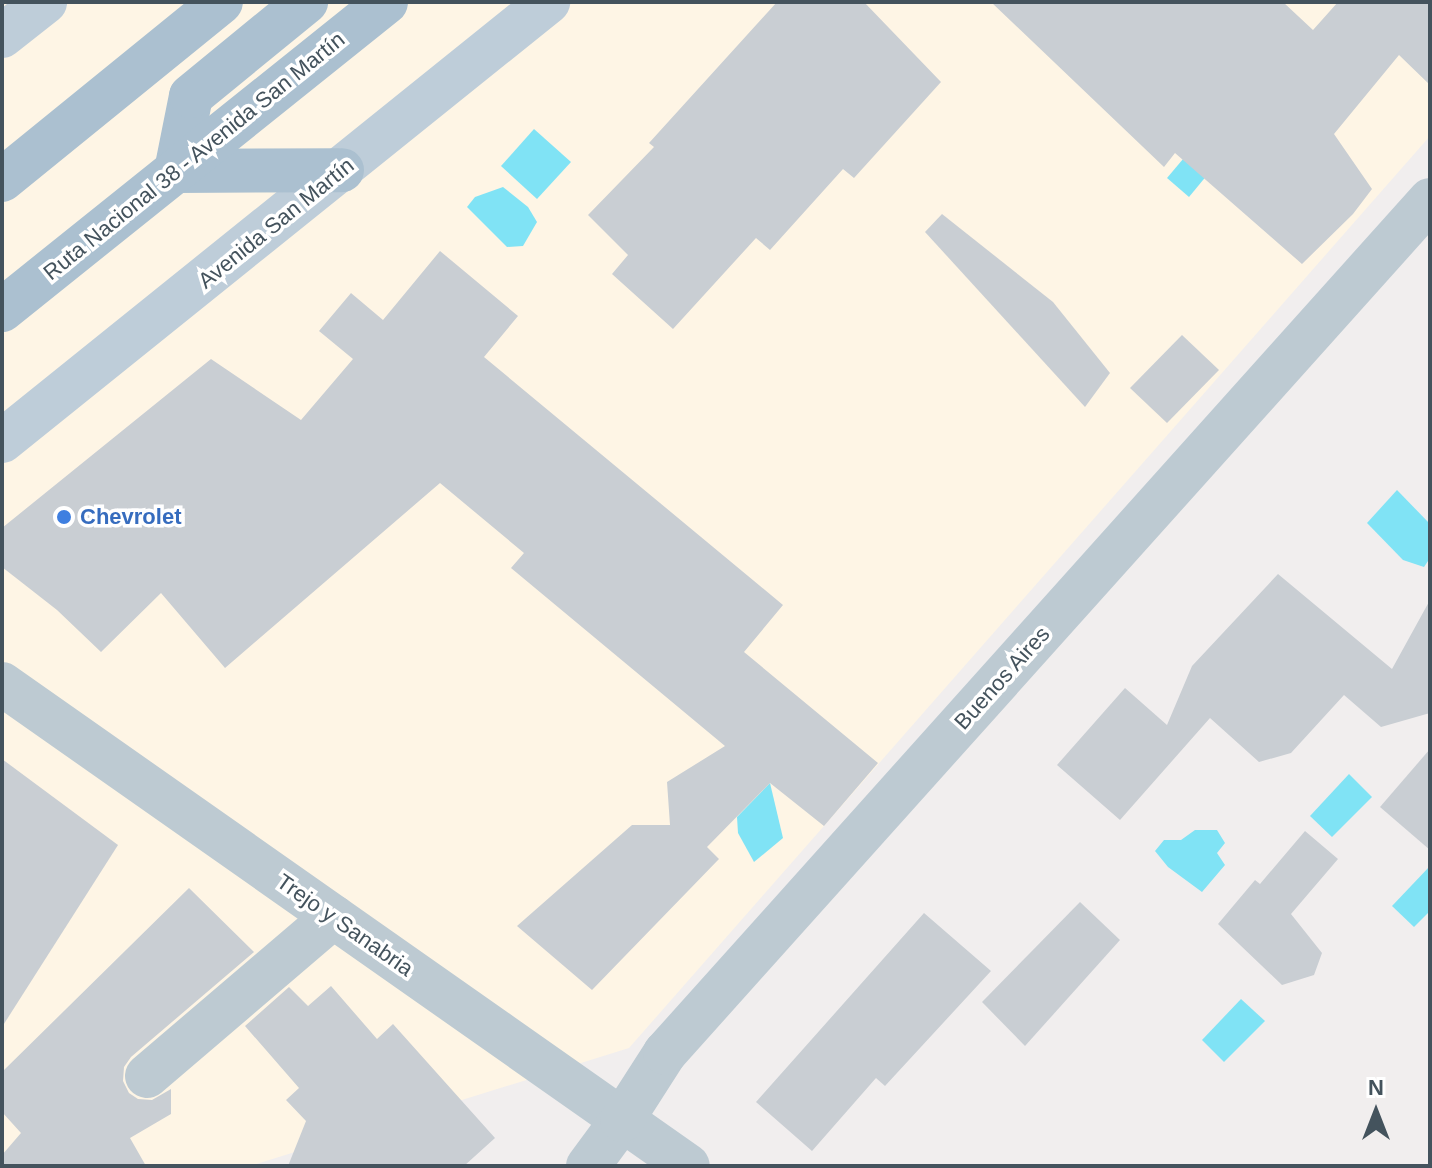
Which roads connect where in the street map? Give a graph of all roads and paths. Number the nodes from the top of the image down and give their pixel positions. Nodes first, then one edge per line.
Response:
1 (45, 2) edge
2 (221, 2) edge
3 (306, 2) edge
4 (386, 2) edge
5 (548, 2) edge
6 (2, 36) edge
7 (342, 170) junction
8 (176, 171) junction
9 (2, 180) edge
10 (1430, 200) edge
11 (2, 310) edge
12 (2, 441) edge
13 (2, 684) edge
14 (333, 917) junction
15 (147, 1076) dead end
16 (622, 1120) junction
17 (588, 1166) edge
18 (688, 1166) edge

1 - 6 main road
2 - 9 main road
3 - 8 main road
4 - 8 main road, Ruta Nacional 38 - Avenida San Martín
5 - 7 main road, Avenida San Martín
7 - 8 main road
7 - 12 main road, Avenida San Martín
8 - 11 main road, Ruta Nacional 38 - Avenida San Martín
10 - 16 street, Buenos Aires
13 - 14 street, Trejo y Sanabria
14 - 15 street
14 - 16 street, Trejo y Sanabria
16 - 17 street, Buenos Aires
16 - 18 street, Trejo y Sanabria

